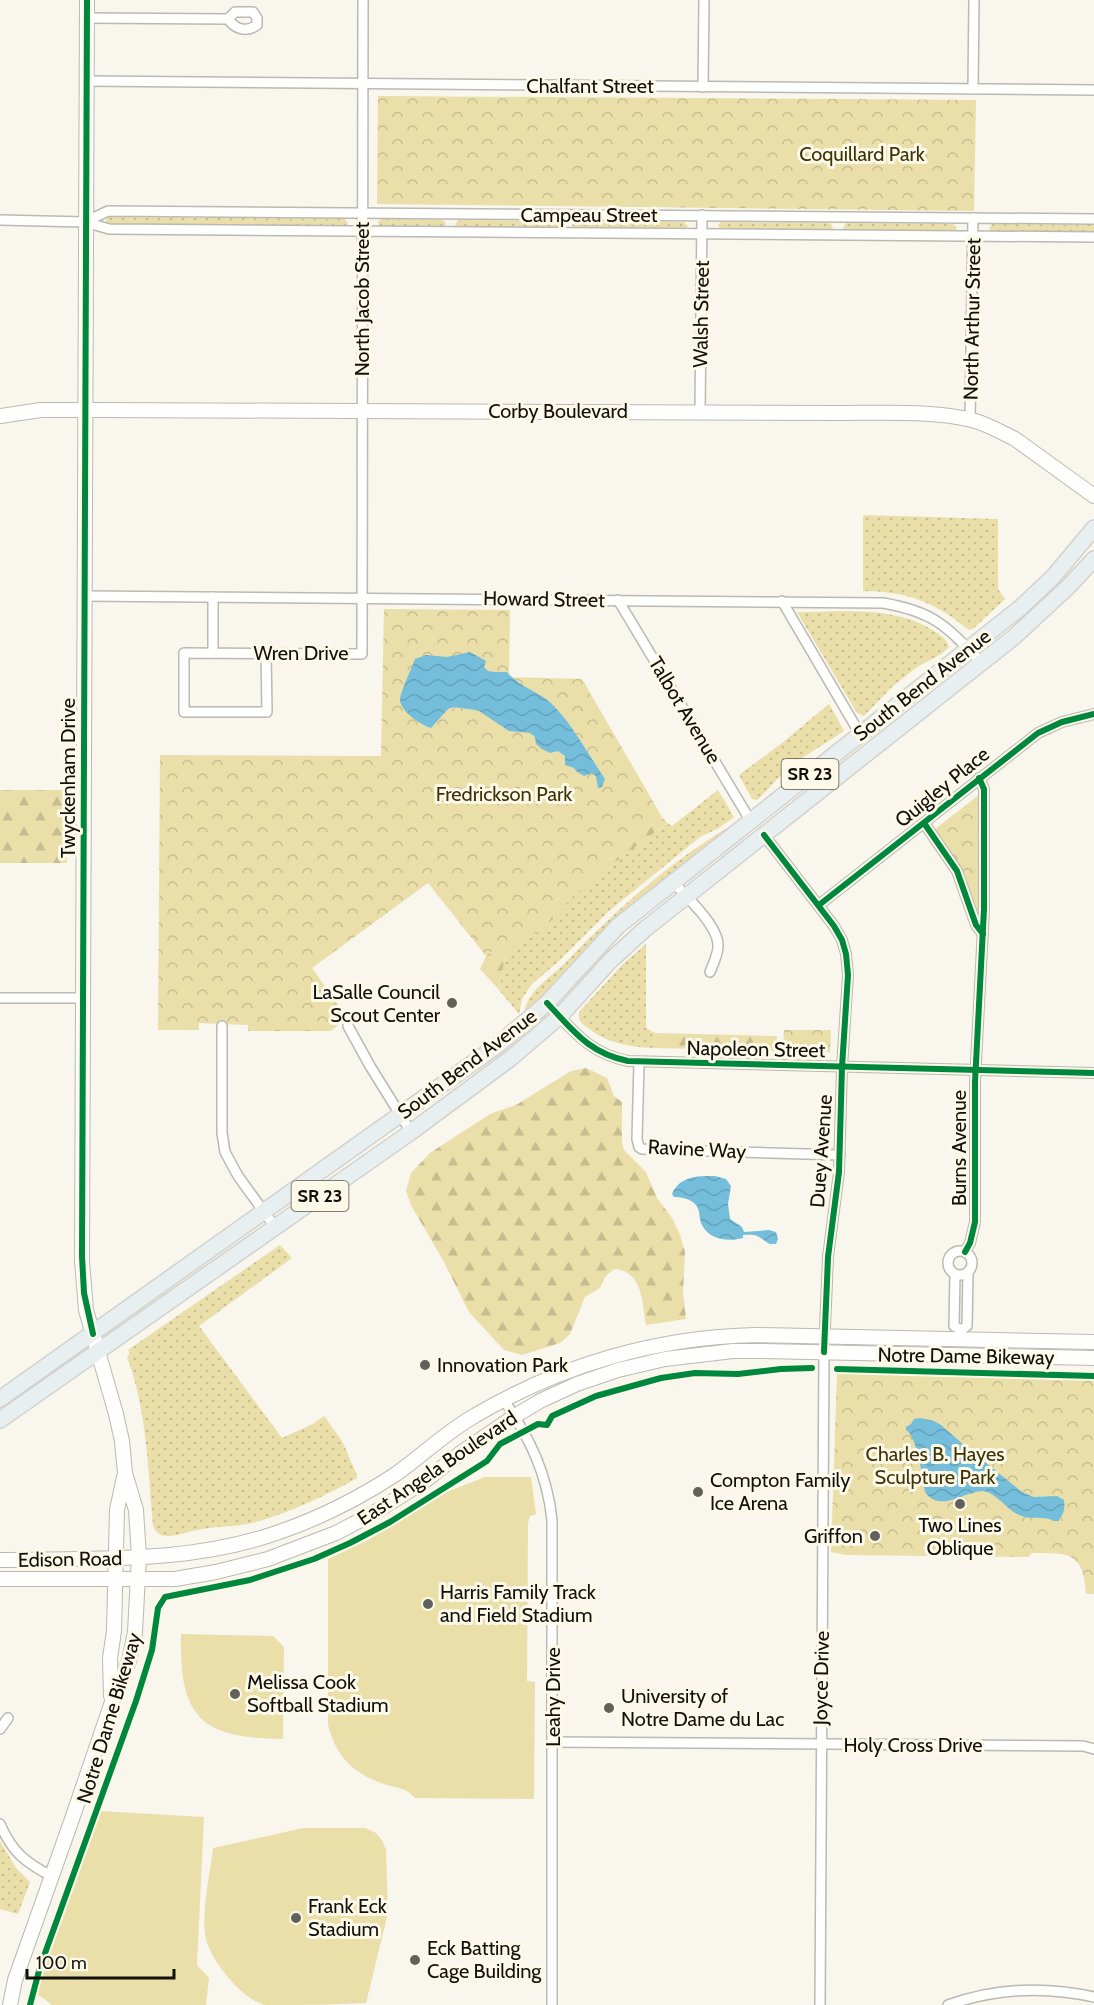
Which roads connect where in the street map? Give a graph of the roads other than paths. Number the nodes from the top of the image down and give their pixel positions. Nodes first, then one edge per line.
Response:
1 (87, 0) edge
2 (363, 0) edge
3 (704, 0) edge
4 (974, 0) edge
5 (87, 18) junction
6 (228, 19) dead end
7 (86, 81) junction
8 (364, 85) junction
9 (703, 87) junction
10 (973, 89) junction
11 (1094, 90) edge
12 (363, 215) junction
13 (702, 215) junction
14 (973, 218) junction
15 (1094, 219) edge
16 (0, 220) edge
17 (85, 222) junction
18 (363, 231) junction
19 (702, 234) junction
20 (972, 236) junction
21 (1094, 237) edge
22 (86, 410) junction
23 (361, 411) junction
24 (700, 412) junction
25 (0, 416) edge
26 (970, 420) junction
27 (1094, 496) edge
28 (1094, 528) edge
29 (1094, 559) edge
30 (85, 596) junction
31 (213, 597) junction
32 (362, 598) junction
33 (618, 600) junction
34 (782, 601) junction
35 (968, 649) junction
36 (213, 653) junction
37 (266, 653) junction
38 (982, 663) junction
39 (1094, 714) edge
40 (860, 734) junction
41 (979, 778) junction
42 (750, 820) junction
43 (924, 823) junction
44 (764, 835) junction
45 (673, 882) junction
46 (685, 896) junction
47 (819, 905) junction
48 (982, 934) junction
49 (710, 972) dead end
50 (0, 998) edge
51 (83, 998) junction
52 (547, 1003) junction
53 (560, 1017) junction
54 (222, 1026) dead end
55 (348, 1026) dead end
56 (639, 1063) junction
57 (842, 1067) junction
58 (976, 1070) junction
59 (1094, 1073) edge
60 (401, 1116) junction
61 (411, 1132) junction
62 (840, 1155) junction
63 (264, 1213) junction
64 (275, 1227) junction
65 (965, 1252) junction
66 (968, 1273) junction
67 (955, 1275) junction
68 (93, 1334) junction
69 (961, 1334) junction
70 (825, 1336) junction
71 (1094, 1342) edge
72 (98, 1352) junction
73 (824, 1352) junction
74 (1094, 1358) edge
75 (0, 1399) edge
76 (504, 1400) junction
77 (515, 1416) junction
78 (0, 1420) edge
79 (125, 1473) junction
80 (139, 1557) junction
81 (116, 1558) junction
82 (0, 1560) edge
83 (0, 1580) edge
84 (115, 1580) junction
85 (139, 1580) junction
86 (111, 1702) junction
87 (8, 1718) dead end
88 (0, 1729) edge
89 (552, 1742) junction
90 (820, 1744) junction
91 (1094, 1749) edge
92 (0, 1824) edge
93 (51, 1876) junction
94 (1094, 1997) edge
95 (10, 2005) edge
96 (552, 2005) edge
97 (820, 2005) edge
98 (948, 2005) edge

1 - 5 street, Twyckenham Drive
2 - 8 street, North Jacob Street
3 - 9 street
4 - 10 street
5 - 6 street
5 - 7 street, Twyckenham Drive
7 - 8 street, Chalfant Street
7 - 17 street, Twyckenham Drive
8 - 9 street, Chalfant Street
8 - 12 street, North Jacob Street
9 - 10 street, Chalfant Street
10 - 11 street, Chalfant Street
12 - 13 street, Campeau Street
12 - 17 street, Campeau Street
12 - 18 street, North Jacob Street
13 - 14 street, Campeau Street
13 - 19 street, Walsh Street
14 - 15 street, Campeau Street
14 - 20 street, North Arthur Street
16 - 17 street, Campeau Street
17 - 18 street, Campeau Street
17 - 22 street, Twyckenham Drive
18 - 19 street, Campeau Street
18 - 23 street, North Jacob Street
19 - 20 street, Campeau Street
19 - 24 street, Walsh Street
20 - 21 street, Campeau Street
20 - 26 street, North Arthur Street
22 - 23 street, Corby Boulevard
22 - 25 street, Corby Boulevard
22 - 30 street, Twyckenham Drive
23 - 24 street, Corby Boulevard
23 - 32 street, North Jacob Street
24 - 26 street, Corby Boulevard
26 - 27 street, Corby Boulevard
28 - 35 main road, South Bend Avenue / SR 23
29 - 38 main road, South Bend Avenue / SR 23
30 - 31 street, Howard Street
30 - 51 street, Twyckenham Drive
31 - 32 street, Howard Street
31 - 36 street
32 - 33 street, Howard Street
32 - 37 street, Wren Drive
33 - 34 street, Howard Street
33 - 42 street, Talbot Avenue
34 - 35 street, Howard Street
34 - 40 street
35 - 38 street, Howard Street
35 - 40 main road, South Bend Avenue / SR 23
36 - 37 street, Wren Drive
36 - 37 street, Wren Drive
38 - 44 main road, South Bend Avenue / SR 23
39 - 41 street, Quigley Place
40 - 42 main road, South Bend Avenue / SR 23
41 - 43 street, Quigley Place
41 - 48 street, Burns Avenue
42 - 45 main road, South Bend Avenue / SR 23
43 - 47 street, Quigley Place
43 - 48 street, Burns Avenue
44 - 46 main road, South Bend Avenue / SR 23
44 - 47 street, Duey Avenue
45 - 46 street
45 - 52 main road, South Bend Avenue / SR 23
46 - 49 street
46 - 53 main road, South Bend Avenue / SR 23
47 - 57 street, Duey Avenue
48 - 58 street, Burns Avenue
50 - 51 street
51 - 68 street, Twyckenham Drive
52 - 53 street, Napoleon Street
52 - 60 main road, South Bend Avenue / SR 23
53 - 56 street, Napoleon Street
53 - 61 main road, South Bend Avenue / SR 23
54 - 63 street
55 - 60 street
56 - 57 street, Napoleon Street
56 - 62 street, Ravine Way
57 - 58 street, Napoleon Street
57 - 62 street, Duey Avenue
58 - 59 street, Napoleon Street
58 - 65 street, Burns Avenue
60 - 61 street
60 - 63 main road, South Bend Avenue / SR 23
61 - 64 main road, South Bend Avenue / SR 23
62 - 70 street, Duey Avenue
63 - 64 street
63 - 68 main road, South Bend Avenue / SR 23
64 - 72 main road, South Bend Avenue / SR 23
65 - 66 street
65 - 67 street
66 - 67 street
66 - 69 street
67 - 69 street
68 - 72 street, Twyckenham Drive
68 - 75 main road, South Bend Avenue / SR 23
69 - 70 street, East Angela Boulevard
69 - 71 street, East Angela Boulevard
70 - 73 street, Duey Avenue
70 - 76 street, East Angela Boulevard
72 - 78 main road, South Bend Avenue / SR 23
72 - 79 street, Twyckenham Drive
73 - 74 street, East Angela Boulevard
73 - 77 street, East Angela Boulevard
73 - 90 street, Joyce Drive
76 - 77 street, Leahy Drive
76 - 80 street, East Angela Boulevard
77 - 85 street, East Angela Boulevard
77 - 89 street, Leahy Drive
79 - 80 street, Twyckenham Drive
79 - 81 street, Twyckenham Drive
80 - 81 street, Edison Road
80 - 85 street, Twyckenham Drive
81 - 82 street, Edison Road
81 - 84 street, Twyckenham Drive
83 - 84 street, Edison Road
84 - 85 street, Edison Road
84 - 86 street, Twyckenham Drive
85 - 86 street, Twyckenham Drive
86 - 93 street, Twyckenham Drive
87 - 88 street
89 - 90 street, Holy Cross Drive
89 - 96 street, Leahy Drive
90 - 91 street, Holy Cross Drive
90 - 97 street, Joyce Drive
92 - 93 street
93 - 95 street, Twyckenham Drive
94 - 98 street

